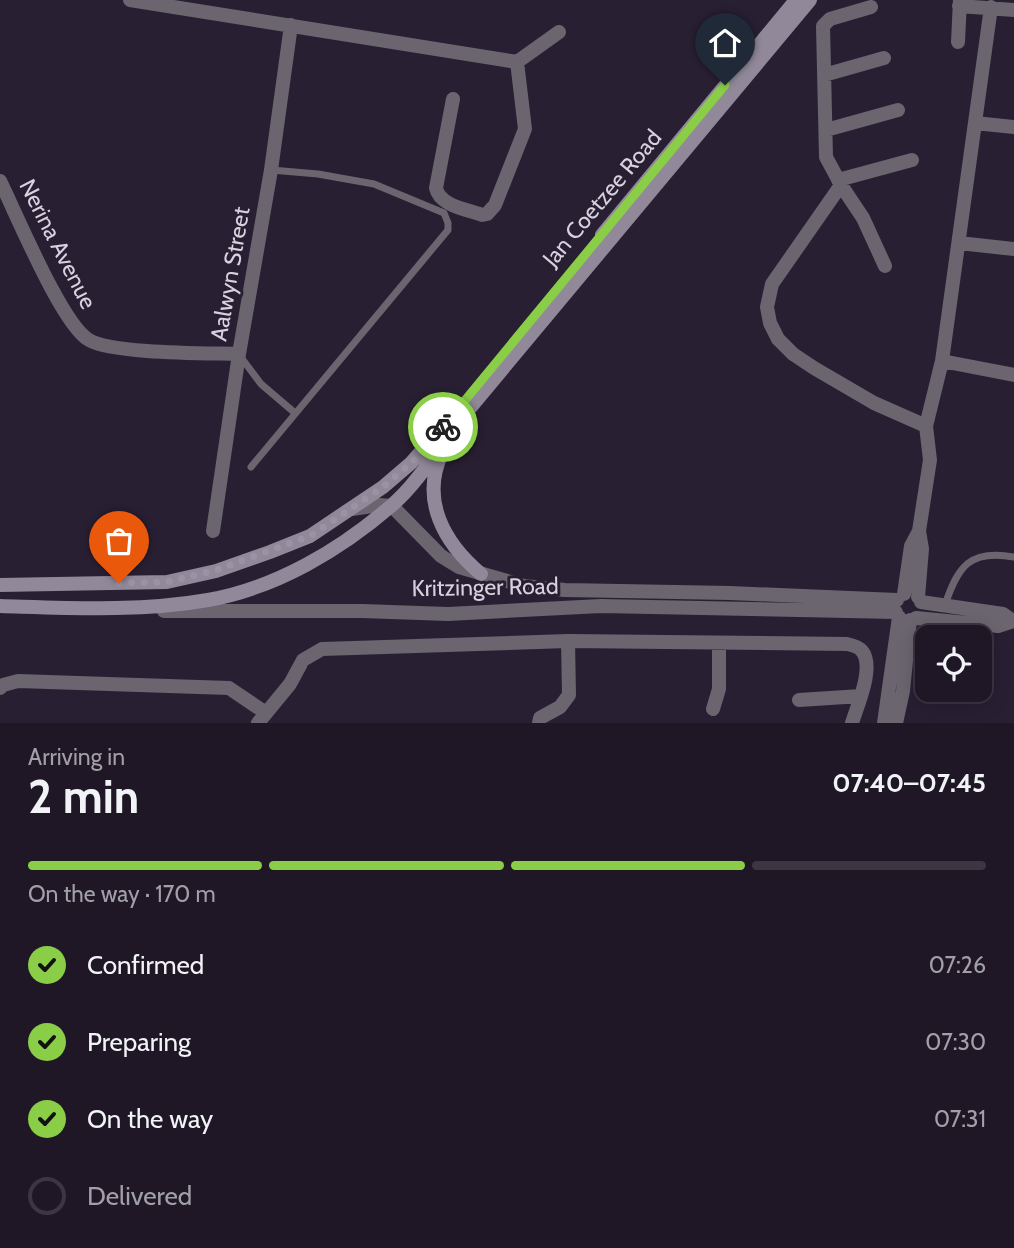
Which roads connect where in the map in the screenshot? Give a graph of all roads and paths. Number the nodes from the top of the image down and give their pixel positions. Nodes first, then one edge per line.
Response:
1 (130, 0) edge
2 (796, 0) edge
3 (810, 0) edge
4 (959, 3) edge
5 (991, 7) junction
6 (871, 8) dead end
7 (1014, 10) edge
8 (291, 25) junction
9 (559, 32) dead end
10 (958, 42) dead end
11 (884, 58) dead end
12 (517, 62) junction
13 (824, 75) junction
14 (453, 99) dead end
15 (898, 110) dead end
16 (975, 123) junction
17 (1014, 127) edge
18 (826, 130) junction
19 (912, 160) dead end
20 (271, 170) junction
21 (0, 181) edge
22 (839, 183) junction
23 (959, 243) junction
24 (1014, 249) edge
25 (884, 266) dead end
26 (239, 354) junction
27 (942, 361) junction
28 (1014, 375) edge
29 (295, 413) junction
30 (449, 426) junction
31 (926, 426) junction
32 (251, 467) dead end
33 (391, 506) junction
34 (352, 509) junction
35 (213, 531) dead end
36 (1014, 556) edge
37 (481, 574) junction
38 (0, 585) edge
39 (945, 605) junction
40 (908, 607) junction
41 (3, 608) edge
42 (75, 608) junction
43 (1013, 621) edge
44 (568, 641) junction
45 (719, 643) junction
46 (0, 688) edge
47 (860, 696) junction
48 (799, 700) dead end
49 (713, 709) dead end
50 (262, 718) edge
51 (539, 723) edge
52 (852, 723) edge
53 (884, 723) edge
54 (896, 723) edge

1 - 8 street
2 - 30 main road, Jan Coetzee Road
3 - 30 main road, Jan Coetzee Road
4 - 5 street
4 - 10 street
5 - 7 street
5 - 16 street
6 - 13 street
8 - 12 street
8 - 20 street, Aalwyn Street
9 - 12 street
11 - 13 street
12 - 14 street
13 - 18 street
15 - 18 street
16 - 17 street
16 - 23 street
18 - 22 street
19 - 22 street
20 - 26 street, Aalwyn Street
20 - 29 lane
21 - 26 street, Nerina Avenue
22 - 25 street
22 - 31 street
23 - 24 street
23 - 27 street
26 - 29 lane
26 - 35 street, Aalwyn Street
27 - 28 street
27 - 31 street
29 - 32 lane
30 - 33 main road, Kritzinger Road
30 - 34 main road
30 - 37 main road
31 - 40 street
33 - 34 street
33 - 37 street, Kritzinger Road
33 - 42 main road, Kritzinger Road
34 - 38 main road
36 - 39 lane
37 - 40 street, Kritzinger Road
39 - 40 street, Kritzinger Road
39 - 43 street, Kritzinger Road
40 - 42 street, Kritzinger Road
40 - 43 street, Kritzinger Road
40 - 53 street
40 - 54 street
41 - 42 main road, Kritzinger Road
44 - 45 street
44 - 50 street
44 - 51 street
45 - 47 street
45 - 49 street
46 - 50 street
47 - 48 street
47 - 52 street

